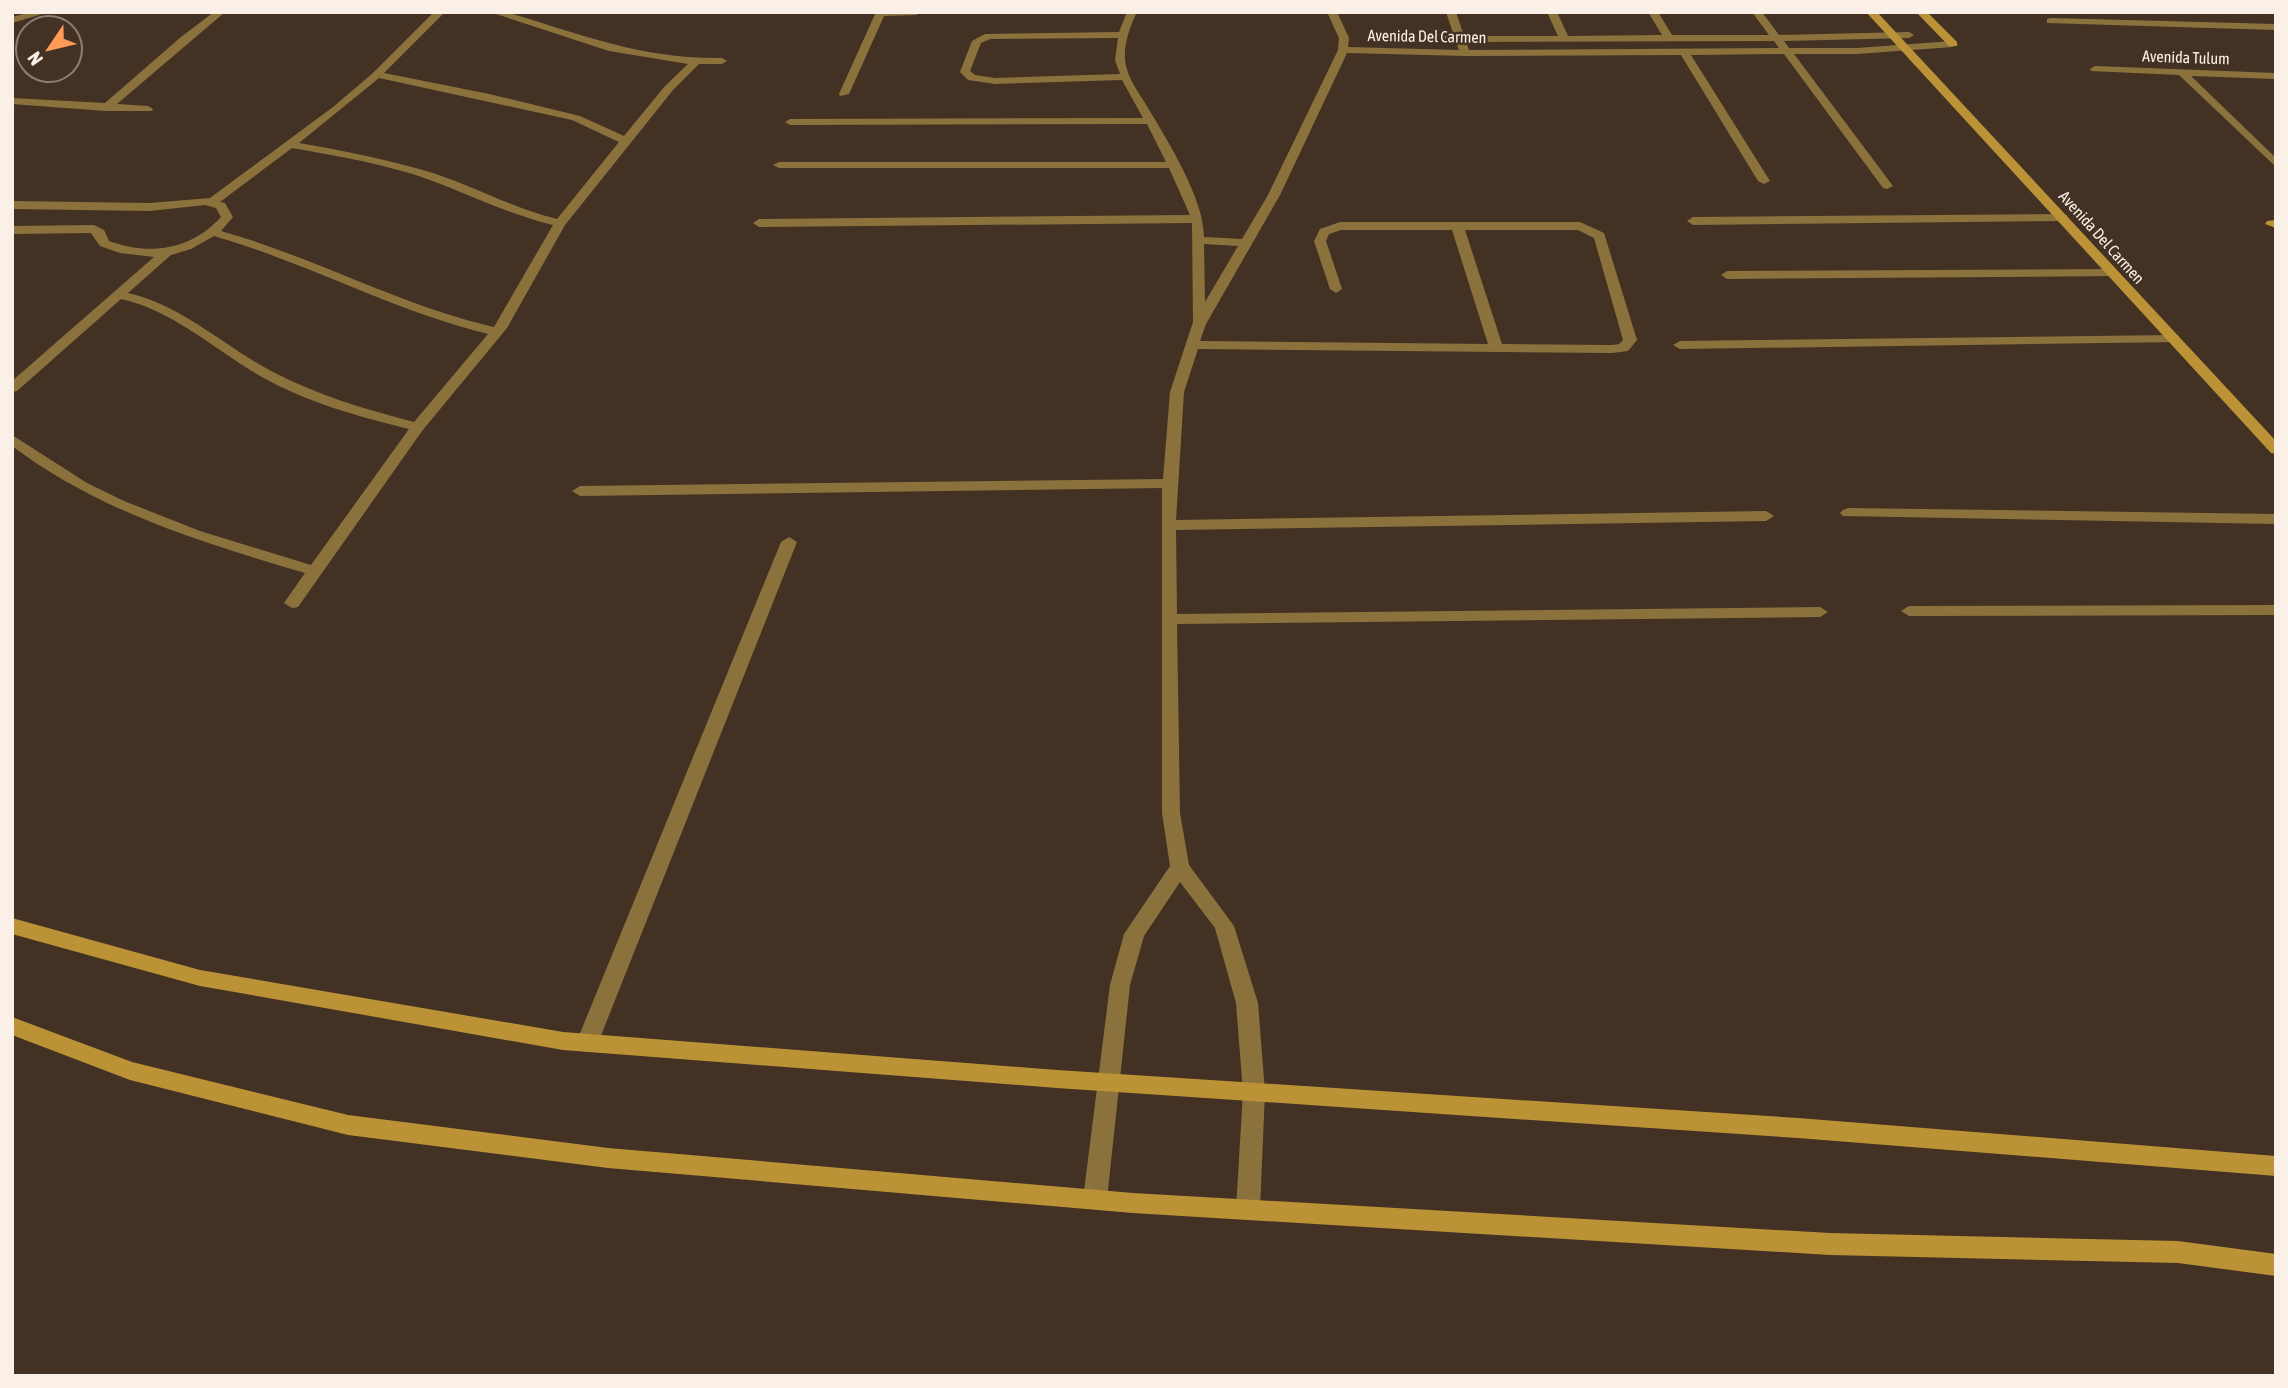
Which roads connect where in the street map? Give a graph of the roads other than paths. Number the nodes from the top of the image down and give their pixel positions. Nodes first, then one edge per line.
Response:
1 (220, 12) edge
2 (440, 12) edge
3 (495, 12) edge
4 (881, 12) edge
5 (916, 12) edge
6 (1132, 12) edge
7 (1332, 12) edge
8 (1451, 12) edge
9 (1552, 12) edge
10 (1653, 12) edge
11 (1757, 12) edge
12 (1871, 12) edge
13 (1921, 12) edge
14 (41, 13) edge
15 (12, 20) edge
16 (2050, 21) dead end
17 (2276, 27) edge
18 (12, 32) edge
19 (1940, 33) junction
20 (1928, 34) dead end
21 (1123, 35) junction
22 (1917, 35) dead end
23 (1893, 37) junction
24 (1669, 38) junction
25 (1776, 38) junction
26 (1565, 39) junction
27 (1459, 40) junction
28 (1343, 44) junction
29 (1953, 44) joint
30 (1903, 48) junction
31 (1786, 51) junction
32 (1684, 52) junction
33 (1466, 53) junction
34 (722, 61) dead end
35 (695, 62) junction
36 (2095, 69) dead end
37 (2182, 73) junction
38 (377, 75) junction
39 (2276, 76) edge
40 (1125, 77) junction
41 (844, 94) dead end
42 (12, 101) edge
43 (107, 108) junction
44 (148, 109) dead end
45 (1151, 121) junction
46 (790, 122) dead end
47 (626, 141) junction
48 (292, 145) junction
49 (2276, 164) edge
50 (779, 165) dead end
51 (1173, 165) junction
52 (1764, 181) dead end
53 (1887, 186) dead end
54 (211, 203) junction
55 (12, 205) edge
56 (2063, 218) junction
57 (1198, 219) junction
58 (1693, 220) dead end
59 (560, 223) junction
60 (759, 223) dead end
61 (1457, 225) junction
62 (12, 230) edge
63 (216, 233) junction
64 (1199, 240) junction
65 (1246, 243) junction
66 (167, 252) junction
67 (2113, 272) junction
68 (1727, 275) dead end
69 (1336, 289) dead end
70 (118, 295) junction
71 (1199, 324) junction
72 (497, 332) junction
73 (2174, 339) junction
74 (1192, 345) junction
75 (1680, 345) dead end
76 (1496, 347) junction
77 (12, 388) edge
78 (418, 428) junction
79 (12, 439) edge
80 (2276, 450) edge
81 (1170, 483) junction
82 (580, 491) dead end
83 (1848, 513) dead end
84 (1766, 516) dead end
85 (2276, 519) edge
86 (1168, 525) junction
87 (789, 542) dead end
88 (315, 571) junction
89 (292, 603) dead end
90 (2276, 610) edge
91 (1909, 611) dead end
92 (1820, 612) dead end
93 (1169, 619) junction
94 (1180, 867) junction
95 (12, 926) edge
96 (12, 1026) edge
97 (587, 1043) junction
98 (1110, 1083) junction
99 (1254, 1092) junction
100 (2276, 1166) edge
101 (1095, 1199) junction
102 (1248, 1209) junction
103 (2276, 1265) edge

1 - 43 street
2 - 38 street
3 - 35 street
4 - 5 street
4 - 41 street
6 - 21 street
7 - 28 street
8 - 27 street
9 - 26 street
10 - 24 street
11 - 25 street
12 - 23 main road, Avenida Del Carmen
13 - 19 main road, Avenida Del Carmen
14 - 15 street
14 - 18 street
16 - 17 street
19 - 20 street
19 - 29 main road, Avenida Del Carmen
21 - 40 street
21 - 40 street
22 - 23 street, Avenida Del Carmen
23 - 25 street, Avenida Del Carmen
23 - 30 main road, Avenida Del Carmen
24 - 25 street, Avenida Del Carmen
24 - 26 street, Avenida Del Carmen
25 - 31 street
26 - 27 street, Avenida Del Carmen
27 - 28 street, Avenida Del Carmen
27 - 33 street
28 - 33 street, Avenida Del Carmen
28 - 65 street
29 - 30 street, Avenida Del Carmen
30 - 31 street, Avenida Del Carmen
30 - 56 main road, Avenida Del Carmen
31 - 32 street, Avenida Del Carmen
31 - 53 street
32 - 33 street, Avenida Del Carmen
32 - 52 street
34 - 35 street
35 - 47 street
36 - 37 street, Avenida Tulum
37 - 39 street, Avenida Tulum
37 - 49 street
38 - 47 street
38 - 48 street
40 - 45 street
42 - 43 street
43 - 44 street
45 - 46 street
45 - 51 street
47 - 59 street
48 - 54 street
48 - 59 street
50 - 51 street
51 - 57 street
54 - 55 street
54 - 63 street
56 - 58 street
56 - 67 main road, Avenida Del Carmen
57 - 60 street
57 - 64 street
59 - 72 street
61 - 69 street
61 - 76 street
61 - 76 street
62 - 66 street
63 - 66 street
63 - 72 street
64 - 65 street
64 - 71 street
65 - 71 street
66 - 70 street
67 - 68 street
67 - 73 main road, Avenida Del Carmen
70 - 77 street
70 - 78 street
71 - 74 street
72 - 78 street
73 - 75 street
73 - 80 main road, Avenida Del Carmen
74 - 76 street
74 - 81 street
78 - 88 street
79 - 88 street
81 - 82 street
81 - 86 street
83 - 85 street
84 - 86 street
86 - 93 street
87 - 97 street
88 - 89 street
90 - 91 street
92 - 93 street
93 - 94 street
94 - 98 street
94 - 99 street
95 - 97 main road
96 - 101 main road
97 - 98 main road
98 - 99 main road
98 - 101 street
99 - 100 main road
99 - 102 street
101 - 102 main road
102 - 103 main road

